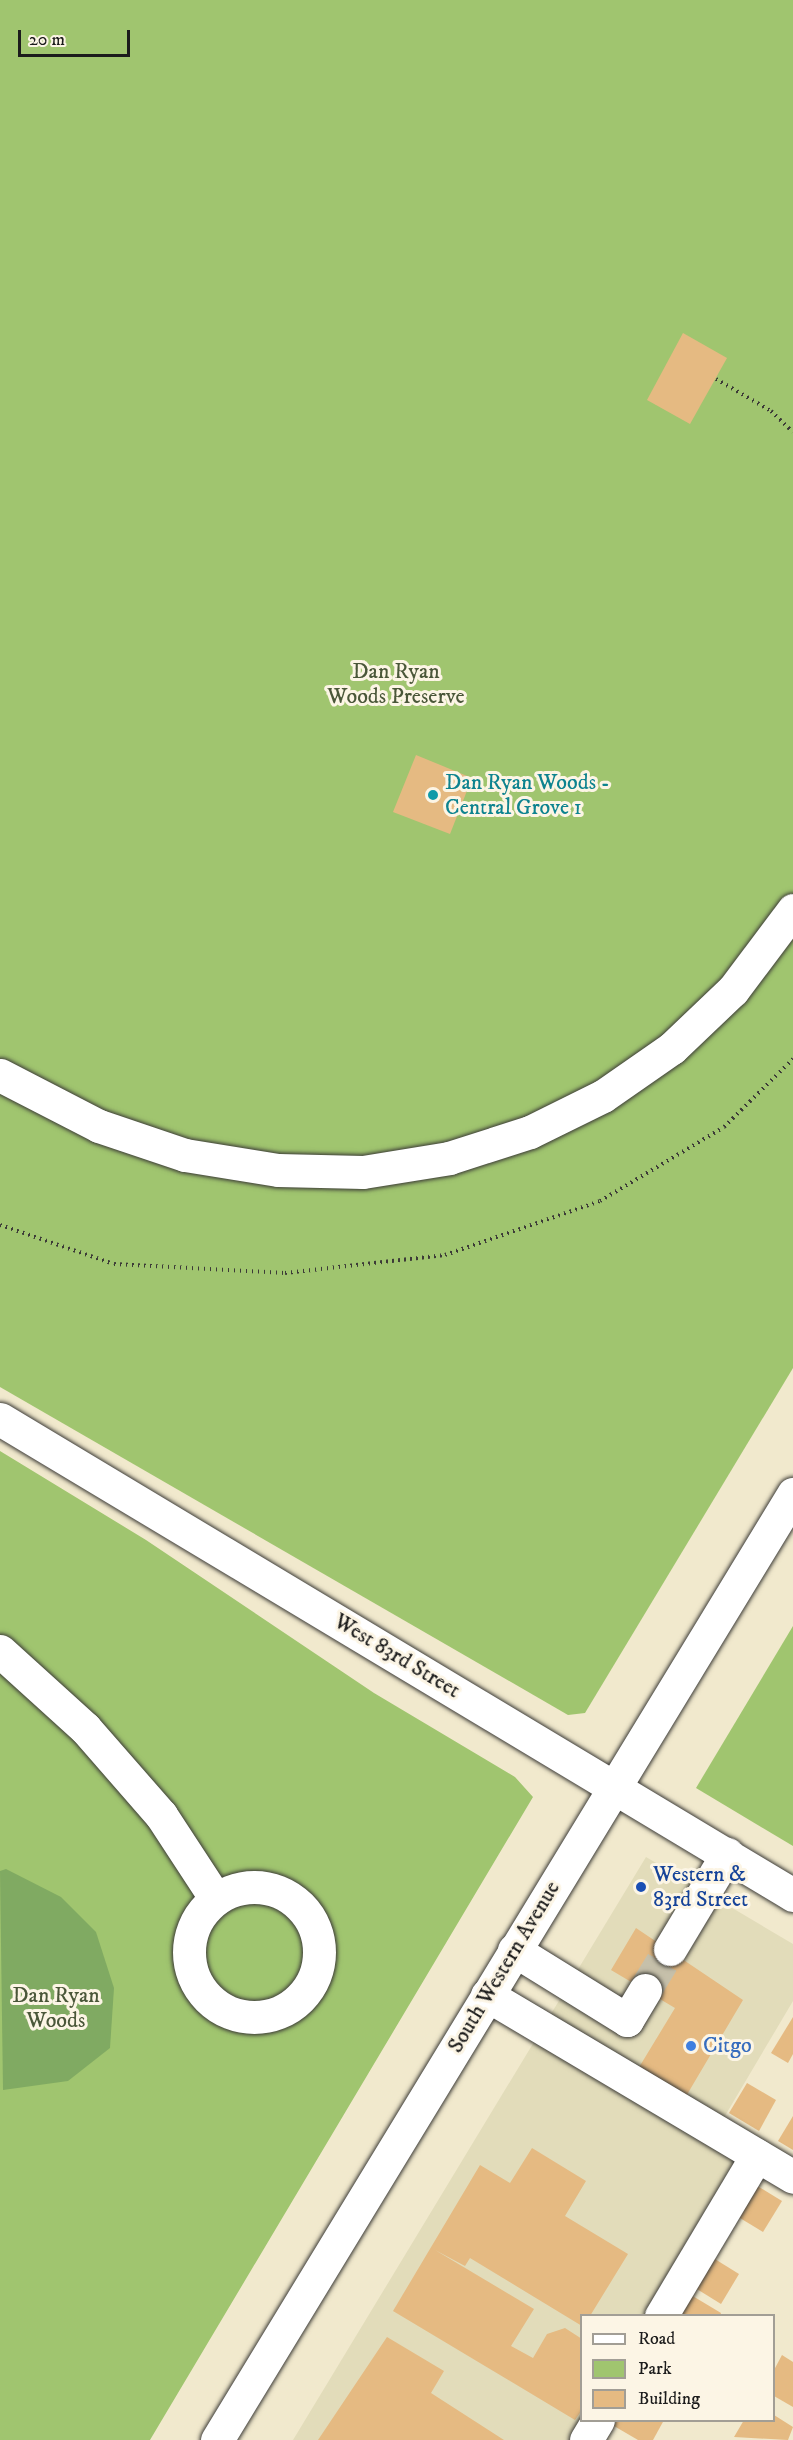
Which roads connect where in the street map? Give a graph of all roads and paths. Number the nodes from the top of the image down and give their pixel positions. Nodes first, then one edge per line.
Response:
1 (716, 379) dead end
2 (793, 432) edge
3 (793, 910) edge
4 (793, 1059) edge
5 (0, 1074) edge
6 (0, 1225) edge
7 (0, 1419) edge
8 (793, 1494) edge
9 (0, 1651) edge
10 (614, 1786) junction
11 (727, 1854) junction
12 (793, 1895) edge
13 (216, 1899) dead end
14 (670, 1949) tunnel mouth
15 (514, 1950) junction
16 (645, 1990) tunnel mouth
17 (487, 1995) junction
18 (757, 2155) junction
19 (793, 2177) edge
20 (662, 2314) edge
21 (597, 2422) edge
22 (217, 2440) edge
23 (586, 2440) edge

1 - 2 path
3 - 5 main road
4 - 6 path
7 - 10 main road, West 83rd Street
8 - 10 main road, South Western Avenue
9 - 13 main road
10 - 11 main road, West 83rd Street
10 - 15 main road, South Western Avenue
11 - 12 main road, West 83rd Street
11 - 14 main road
15 - 16 main road
15 - 17 main road, South Western Avenue
17 - 18 main road
17 - 22 main road, South Western Avenue
18 - 19 main road
18 - 20 main road
21 - 23 main road

